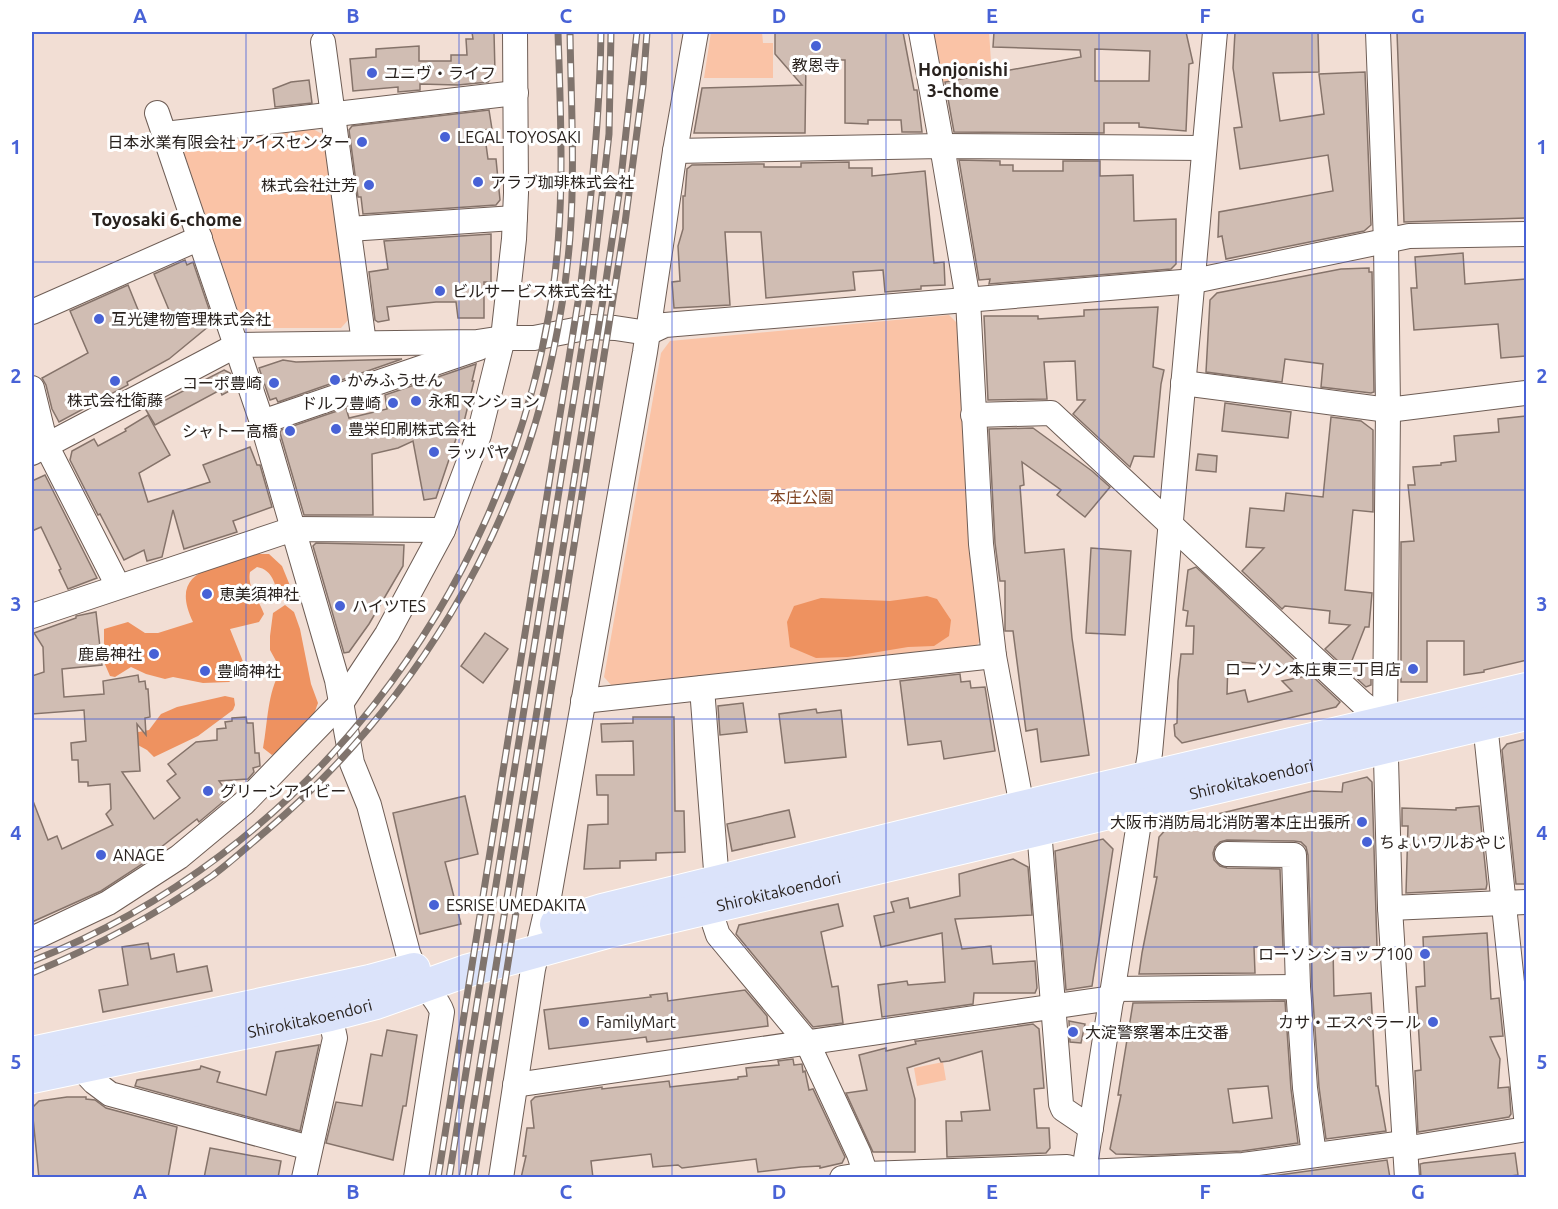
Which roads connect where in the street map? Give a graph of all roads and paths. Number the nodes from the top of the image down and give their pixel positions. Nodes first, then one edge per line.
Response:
1 (515, 32) edge
2 (696, 32) edge
3 (921, 32) edge
4 (1215, 32) edge
5 (1378, 32) edge
6 (323, 42) dead end
7 (516, 93) junction
8 (333, 114) junction
9 (942, 146) junction
10 (1204, 148) junction
11 (675, 151) junction
12 (515, 218) junction
13 (349, 229) junction
14 (1527, 234) edge
15 (200, 238) junction
16 (1386, 242) junction
17 (1194, 280) junction
18 (968, 300) junction
19 (32, 312) edge
20 (648, 333) junction
21 (503, 338) junction
22 (364, 344) junction
23 (237, 345) junction
24 (1183, 383) junction
25 (32, 388) edge
26 (1527, 393) edge
27 (1388, 410) junction
28 (973, 415) junction
29 (262, 422) junction
30 (39, 449) edge
31 (1169, 525) junction
32 (293, 529) junction
33 (443, 530) junction
34 (118, 586) junction
35 (32, 616) edge
36 (994, 656) junction
37 (702, 688) junction
38 (1527, 689) edge
39 (583, 701) junction
40 (342, 702) junction
41 (1527, 714) edge
42 (1485, 723) junction
43 (1386, 734) junction
44 (1143, 792) junction
45 (1030, 818) junction
46 (1227, 854) dead end
47 (713, 895) junction
48 (1515, 902) edge
49 (1390, 908) junction
50 (32, 939) edge
51 (539, 940) junction
52 (419, 977) junction
53 (1298, 987) junction
54 (1113, 993) junction
55 (1052, 1006) junction
56 (330, 1015) junction
57 (807, 1041) junction
58 (32, 1053) edge
59 (80, 1067) junction
60 (32, 1077) edge
61 (515, 1085) junction
62 (1527, 1117) edge
63 (1091, 1128) junction
64 (1527, 1129) edge
65 (1404, 1146) junction
66 (310, 1148) junction
67 (1314, 1155) junction
68 (1084, 1175) edge
69 (867, 1176) edge
70 (304, 1178) edge
71 (416, 1178) edge
72 (501, 1178) edge
73 (842, 1178) edge
74 (1407, 1178) edge

1 - 7 street
2 - 11 street
3 - 9 street
4 - 10 street
5 - 16 street
6 - 8 street
7 - 8 street
7 - 12 street
8 - 13 street
8 - 15 street
9 - 10 street
9 - 11 street
9 - 18 street
10 - 17 street
11 - 20 street
12 - 13 street
12 - 21 street
13 - 22 street
14 - 16 street
15 - 19 street
15 - 23 street
16 - 17 street
16 - 27 street
17 - 18 street
17 - 24 street
18 - 20 street
18 - 28 street
20 - 21 street
20 - 39 street
21 - 22 street
21 - 29 street
21 - 33 street
22 - 23 street
23 - 29 street
23 - 30 street
24 - 27 street
24 - 31 street
25 - 30 street
26 - 27 street
27 - 43 street
28 - 31 street
28 - 36 street
29 - 32 street
30 - 34 street
31 - 43 street
31 - 44 street
32 - 33 street
32 - 34 street
32 - 40 street
33 - 40 street
34 - 35 street
36 - 37 street
36 - 45 street
37 - 39 street
37 - 47 street
38 - 43 main road, Shirokitakoendori
39 - 51 street
40 - 50 street
40 - 52 street
41 - 42 main road, Shirokitakoendori
42 - 43 main road, Shirokitakoendori
42 - 48 street
43 - 44 main road, Shirokitakoendori
43 - 49 street
44 - 45 main road, Shirokitakoendori
44 - 54 street
45 - 47 main road, Shirokitakoendori
45 - 55 street
46 - 53 street
47 - 51 main road, Shirokitakoendori
47 - 57 street
48 - 49 street
48 - 62 street
49 - 65 street
51 - 52 main road, Shirokitakoendori
51 - 61 street
52 - 56 main road, Shirokitakoendori
52 - 58 main road, Shirokitakoendori
52 - 71 street
53 - 54 street
53 - 67 street
54 - 55 street
54 - 63 street
55 - 57 street
55 - 63 street
56 - 59 main road, Shirokitakoendori
56 - 66 street
57 - 61 street
57 - 69 street
59 - 60 main road, Shirokitakoendori
59 - 66 street
61 - 72 street
63 - 68 street
64 - 65 street
65 - 67 street
65 - 74 street
66 - 70 street
67 - 68 street
68 - 69 street
69 - 73 street

